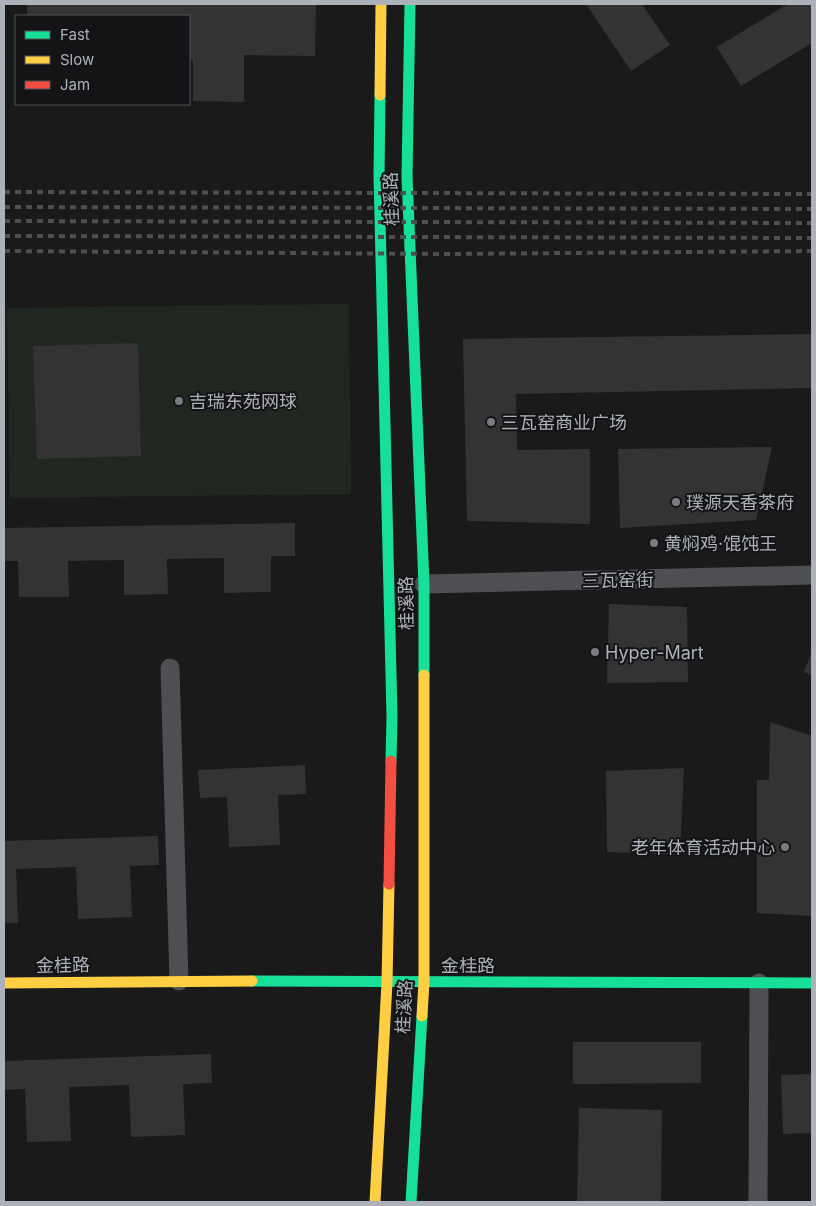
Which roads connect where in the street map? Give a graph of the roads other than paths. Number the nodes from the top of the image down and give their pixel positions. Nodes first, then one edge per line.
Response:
1 (381, 4) edge
2 (410, 4) edge
3 (812, 575) edge
4 (424, 584) junction
5 (170, 668) dead end
6 (179, 981) junction
7 (424, 982) junction
8 (4, 983) edge
9 (387, 983) junction
10 (759, 983) junction
11 (812, 983) edge
12 (375, 1202) edge
13 (411, 1202) edge
14 (758, 1202) edge

1 - 9 main road, 桂溪路
2 - 4 main road, 桂溪路
3 - 4 street, 三瓦窑街
4 - 7 main road, 桂溪路
5 - 6 street
6 - 8 main road, 金桂路
6 - 9 main road, 金桂路
7 - 9 main road, 金桂路
7 - 10 main road, 金桂路
7 - 13 main road, 桂溪路
9 - 12 main road, 桂溪路
10 - 11 main road, 金桂路
10 - 14 street

